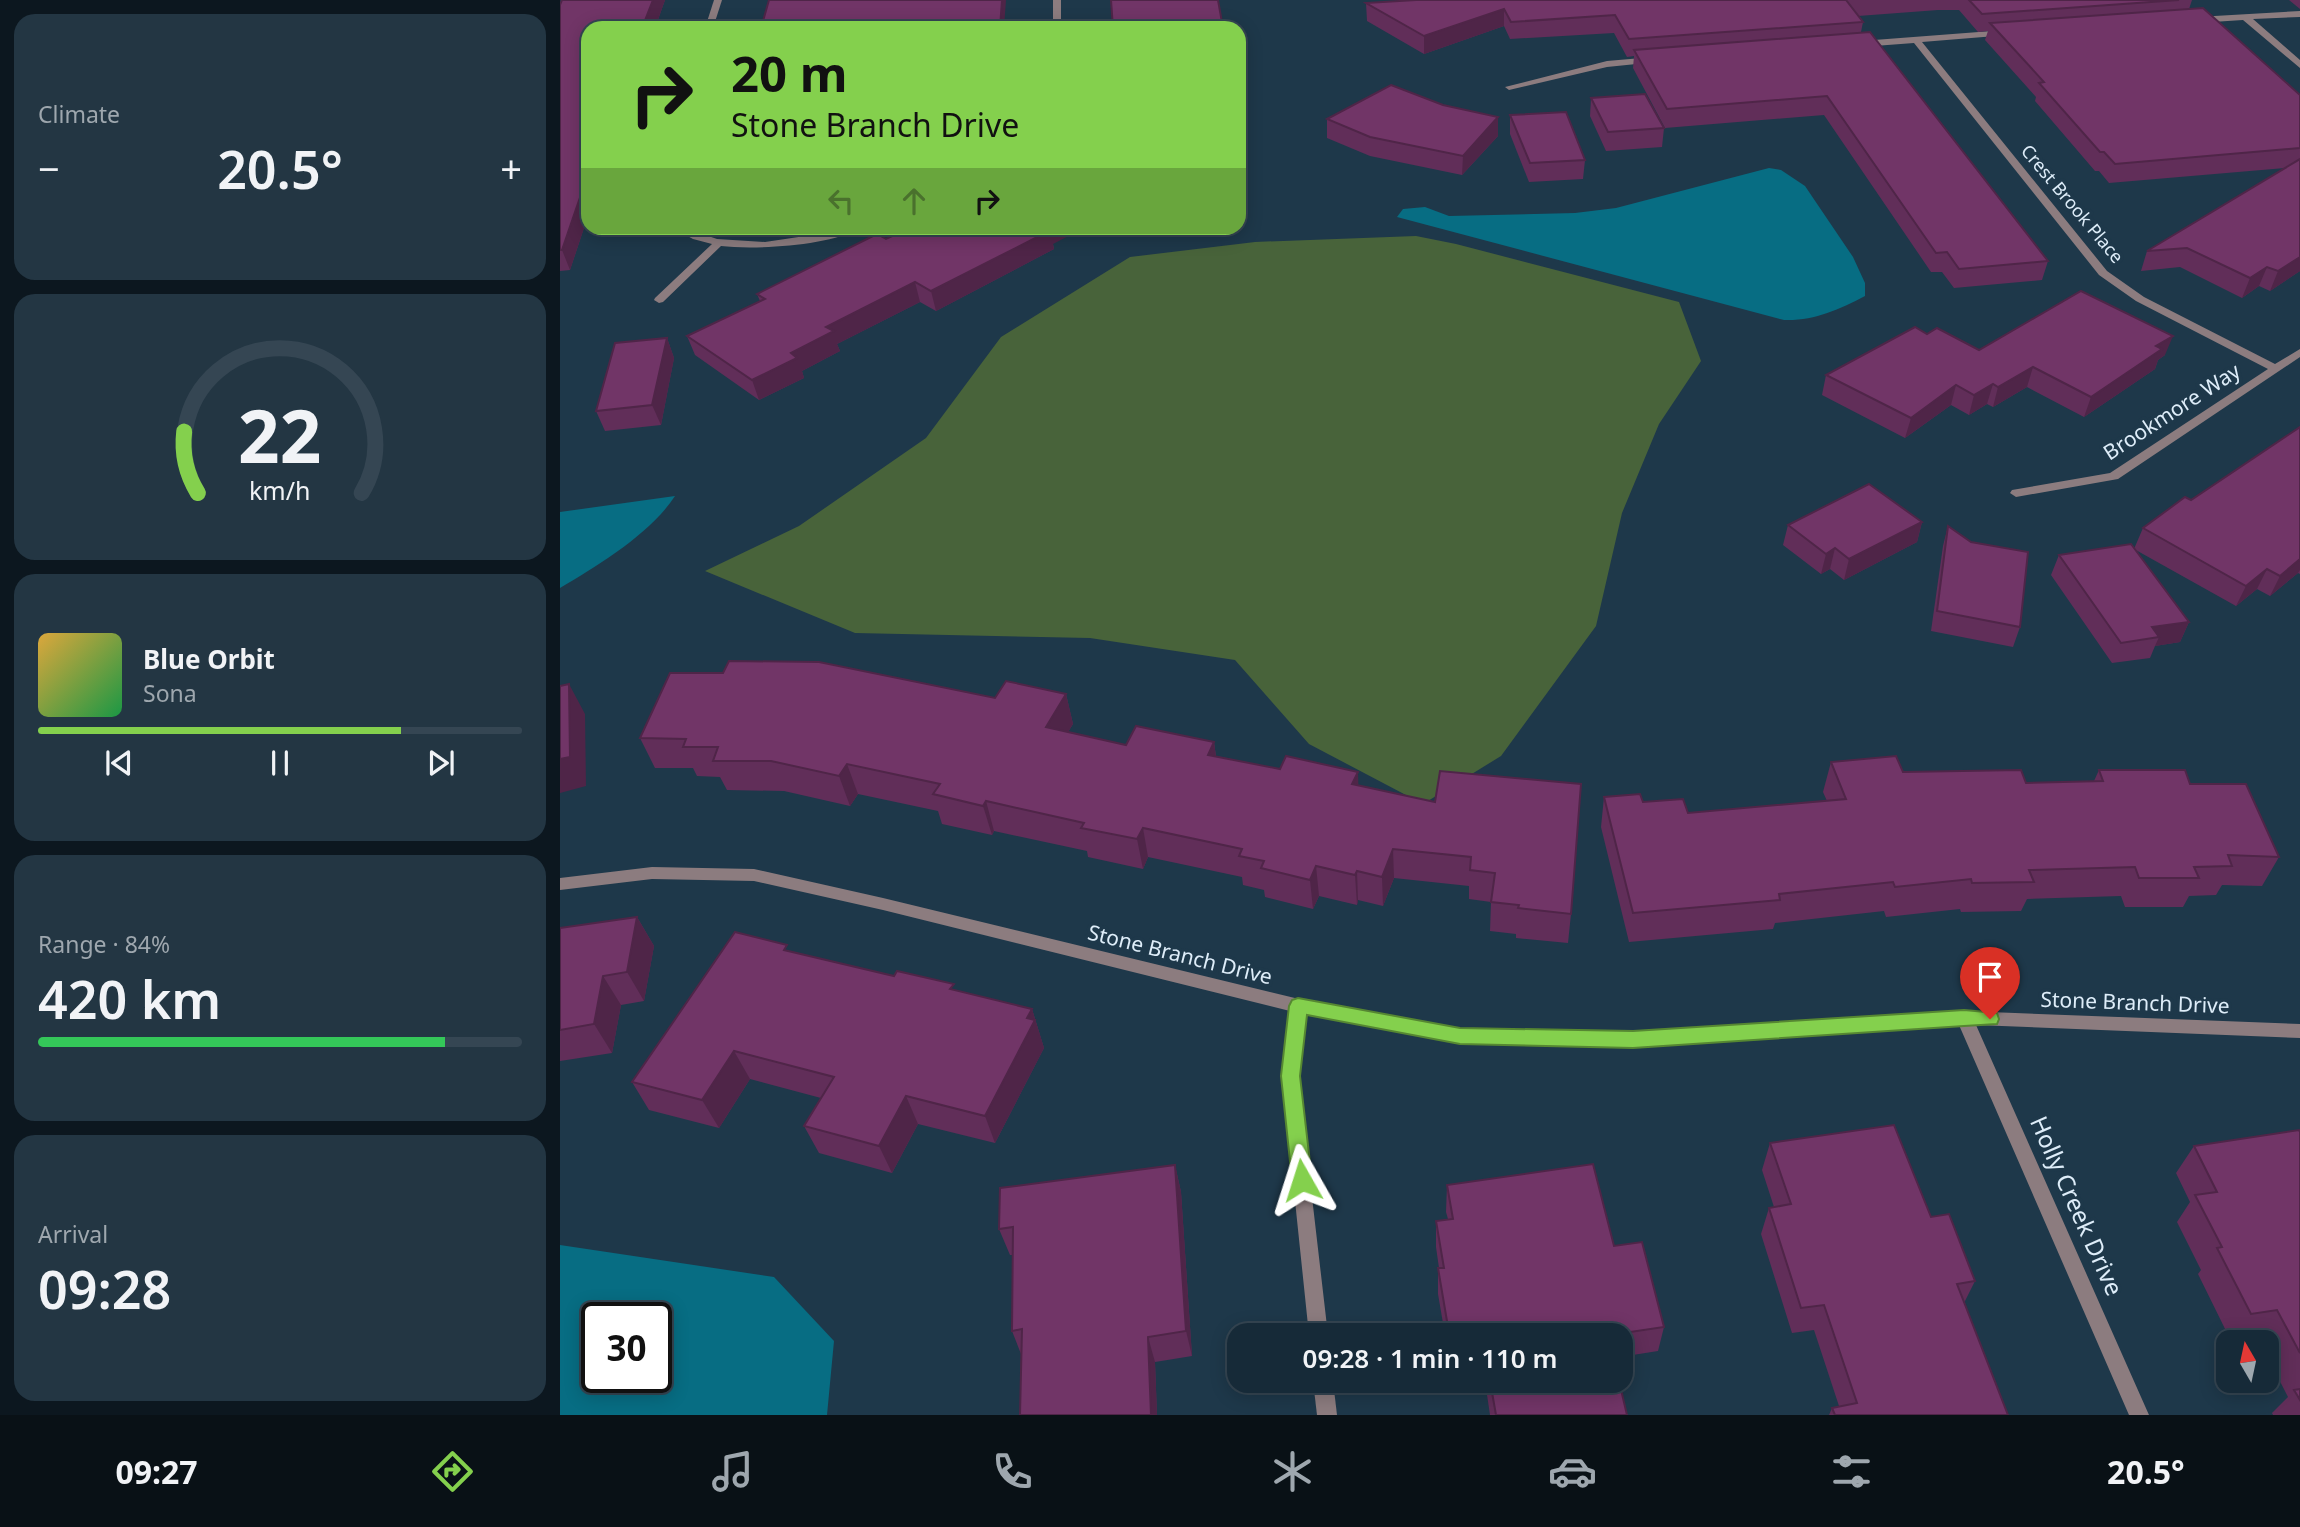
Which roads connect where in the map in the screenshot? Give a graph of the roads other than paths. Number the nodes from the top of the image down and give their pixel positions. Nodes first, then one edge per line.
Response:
1 (718, 0) edge
2 (1057, 0) edge
3 (2300, 15) edge
4 (2245, 17) junction
5 (2190, 20) edge
6 (711, 21) edge
7 (1057, 21) edge
8 (2012, 33) edge
9 (1916, 40) junction
10 (1849, 45) edge
11 (1661, 60) edge
12 (2300, 65) edge
13 (1509, 87) dead end
14 (700, 235) edge
15 (824, 235) edge
16 (722, 242) junction
17 (659, 300) dead end
18 (2300, 352) edge
19 (2275, 368) junction
20 (2016, 493) dead end
21 (560, 884) edge
22 (1298, 1006) junction
23 (1964, 1018) junction
24 (2300, 1031) edge
25 (1317, 1323) edge
26 (1324, 1393) edge
27 (1327, 1415) edge
28 (2139, 1415) edge

1 - 6 street
2 - 7 street
3 - 4 street
4 - 5 street
4 - 12 street
8 - 9 street
9 - 10 street
9 - 19 street, Crest Brook Place
11 - 13 street
14 - 16 street
15 - 16 street
16 - 17 street
18 - 19 street, Brookmore Way
19 - 20 street, Brookmore Way
21 - 22 street, Stone Branch Drive
22 - 23 street, Stone Branch Drive
22 - 25 street
23 - 24 street, Stone Branch Drive
23 - 28 street, Holly Creek Drive
26 - 27 street

